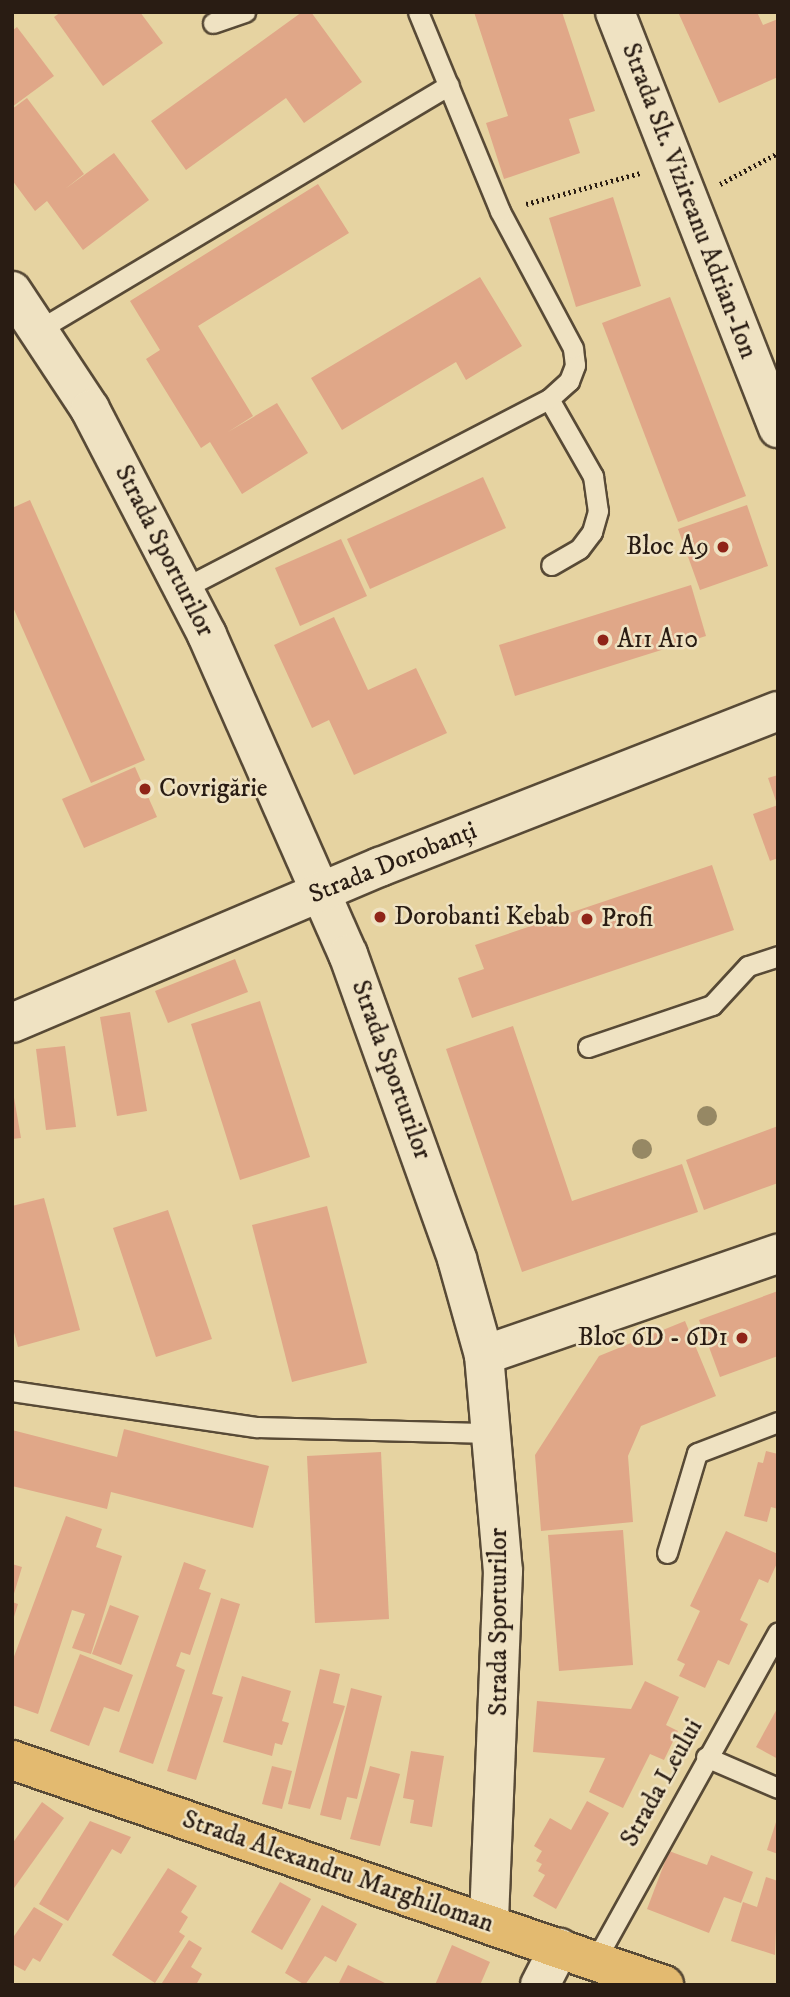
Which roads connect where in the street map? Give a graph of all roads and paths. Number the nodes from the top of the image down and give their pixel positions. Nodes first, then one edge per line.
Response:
1 (245, 12) edge
2 (418, 12) edge
3 (615, 12) edge
4 (213, 23) dead end
5 (449, 85) junction
6 (778, 153) edge
7 (674, 163) junction
8 (688, 201) junction
9 (500, 211) junction
10 (12, 290) edge
11 (40, 329) junction
12 (549, 399) junction
13 (778, 429) edge
14 (551, 565) dead end
15 (184, 588) junction
16 (778, 711) edge
17 (322, 891) junction
18 (778, 956) edge
19 (12, 1023) edge
20 (588, 1047) dead end
21 (778, 1254) edge
22 (484, 1355) junction
23 (12, 1391) edge
24 (778, 1422) edge
25 (491, 1433) junction
26 (667, 1553) dead end
27 (778, 1632) edge
28 (706, 1757) junction
29 (12, 1760) edge
30 (778, 1788) edge
31 (489, 1923) junction
32 (559, 1948) junction
33 (596, 1961) junction
34 (540, 1985) edge
35 (664, 1985) edge

1 - 4 lane
2 - 5 lane
3 - 7 main road, Strada Slt. Vizireanu Adrian-Ion
5 - 9 lane
5 - 11 lane
6 - 8 path
7 - 8 main road, Strada Slt. Vizireanu Adrian-Ion
7 - 9 path
8 - 13 main road, Strada Slt. Vizireanu Adrian-Ion
9 - 12 lane
10 - 11 main road, Strada Sporturilor
11 - 15 main road, Strada Sporturilor
12 - 14 lane
12 - 15 lane
15 - 17 main road, Strada Sporturilor
16 - 17 main road, Strada Dorobanți
17 - 19 main road, Strada Dorobanți
17 - 22 main road, Strada Sporturilor
18 - 20 lane
21 - 22 main road
22 - 25 main road, Strada Sporturilor
23 - 25 lane
24 - 26 lane
25 - 31 main road, Strada Sporturilor
27 - 28 lane, Strada Leului
28 - 30 lane
28 - 33 lane, Strada Leului
29 - 31 main road, Strada Alexandru Marghiloman
31 - 32 main road, Strada Alexandru Marghiloman
32 - 33 main road, Strada Alexandru Marghiloman
32 - 34 main road
33 - 35 main road, Strada Alexandru Marghiloman

